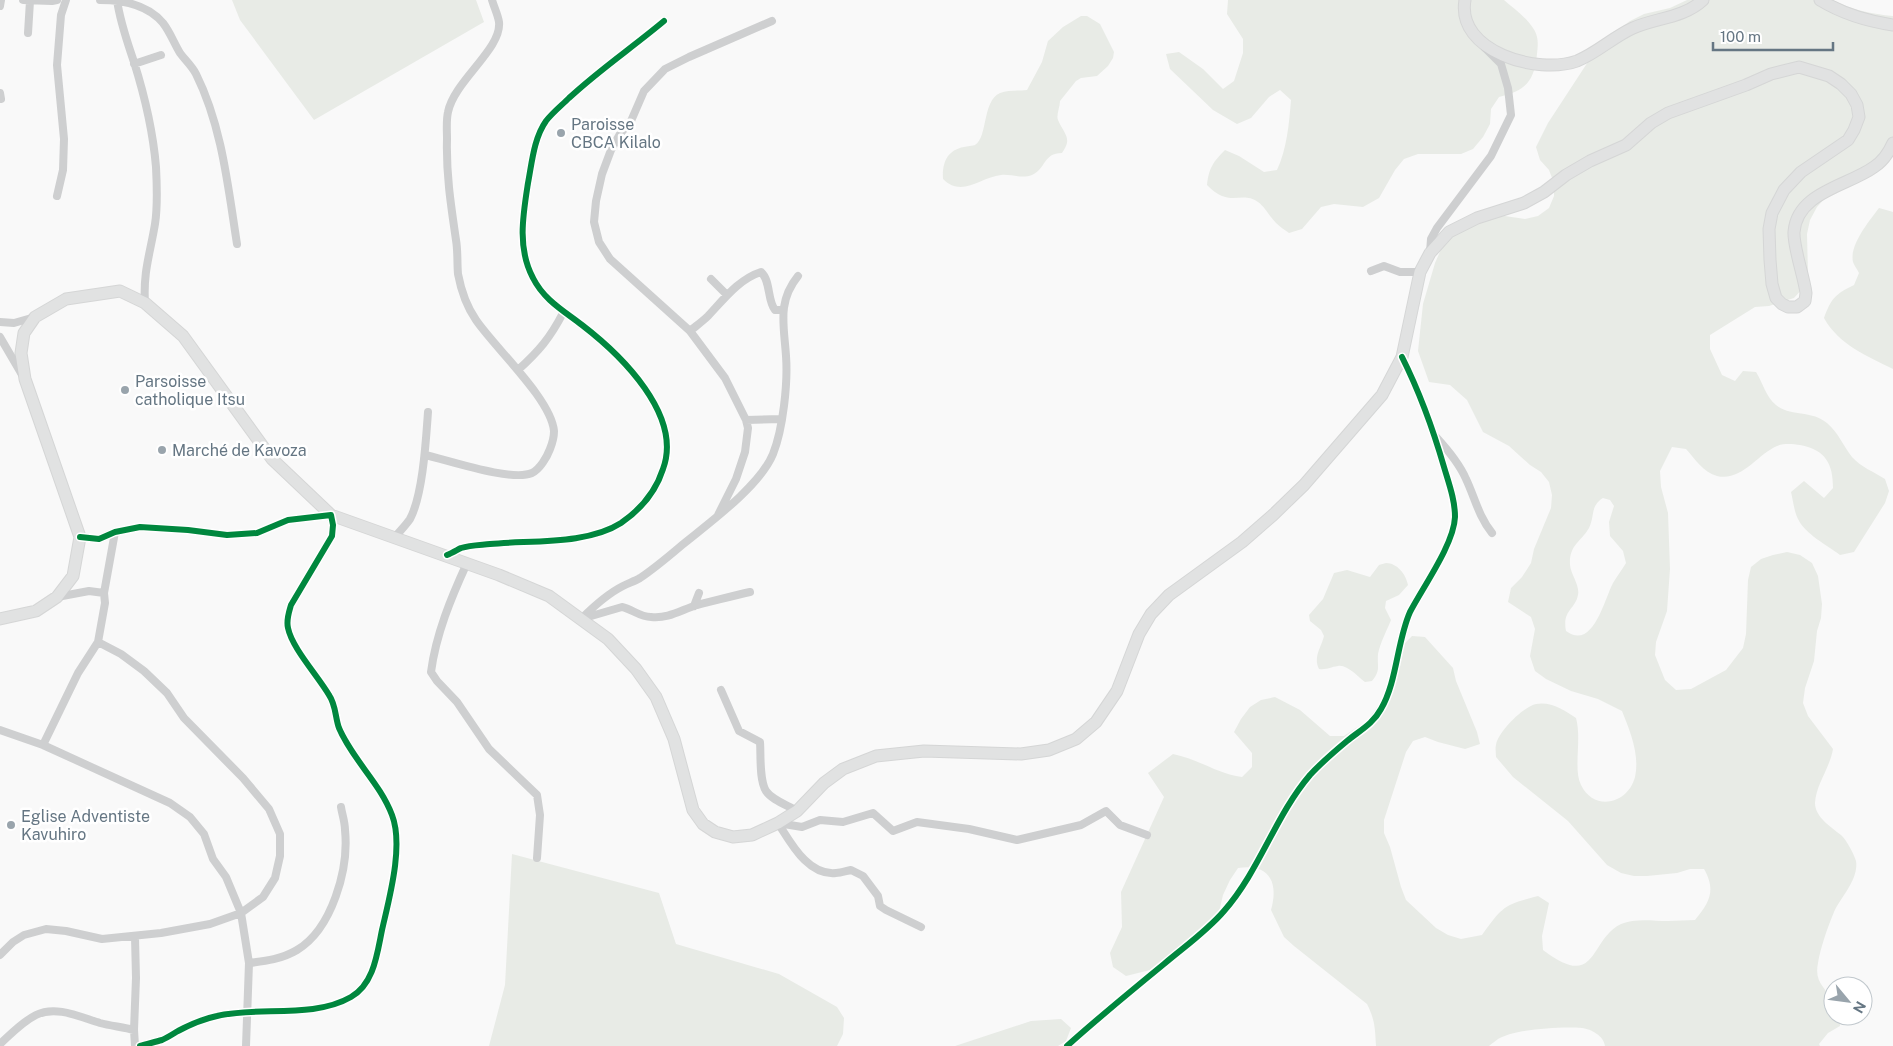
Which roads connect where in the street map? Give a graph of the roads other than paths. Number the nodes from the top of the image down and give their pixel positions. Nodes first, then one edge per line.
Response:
1 (1, 0) edge
2 (26, 0) edge
3 (57, 0) edge
4 (66, 0) edge
5 (100, 0) edge
6 (117, 0) edge
7 (492, 0) edge
8 (1465, 0) edge
9 (1703, 0) edge
10 (1820, 0) edge
11 (0, 6) edge
12 (664, 21) dead end
13 (772, 21) dead end
14 (1893, 25) edge
15 (28, 33) dead end
16 (1477, 40) junction
17 (160, 55) dead end
18 (134, 64) junction
19 (1893, 143) edge
20 (57, 196) dead end
21 (237, 244) dead end
22 (1430, 252) junction
23 (1371, 271) dead end
24 (1420, 272) junction
25 (798, 276) dead end
26 (711, 279) dead end
27 (726, 296) junction
28 (145, 303) junction
29 (782, 310) junction
30 (563, 313) junction
31 (35, 317) junction
32 (0, 322) edge
33 (690, 331) junction
34 (0, 337) edge
35 (1402, 357) junction
36 (518, 370) junction
37 (25, 379) junction
38 (428, 412) dead end
39 (781, 419) junction
40 (746, 420) junction
41 (1435, 436) junction
42 (425, 454) junction
43 (330, 515) junction
44 (718, 515) junction
45 (115, 532) junction
46 (1492, 533) dead end
47 (80, 537) junction
48 (395, 537) junction
49 (447, 555) junction
50 (467, 563) junction
51 (750, 592) dead end
52 (699, 593) dead end
53 (104, 594) junction
54 (57, 597) junction
55 (694, 606) junction
56 (581, 618) junction
57 (0, 619) edge
58 (98, 642) junction
59 (721, 690) dead end
60 (0, 730) edge
61 (43, 745) junction
62 (341, 807) dead end
63 (797, 811) junction
64 (778, 823) junction
65 (1148, 835) dead end
66 (536, 858) dead end
67 (241, 913) junction
68 (921, 927) dead end
69 (134, 937) junction
70 (0, 955) edge
71 (249, 963) junction
72 (248, 1013) junction
73 (134, 1030) junction
74 (0, 1044) edge
75 (135, 1046) edge
76 (140, 1046) edge
77 (246, 1046) edge
78 (1067, 1046) edge

1 - 11 street
2 - 3 street
2 - 15 street
4 - 20 street
5 - 6 street
6 - 18 street
6 - 21 street
7 - 36 street
8 - 16 highway
9 - 16 highway
10 - 14 highway
12 - 30 street
13 - 33 street
16 - 22 street
17 - 18 street
18 - 28 street
19 - 22 highway
22 - 24 highway
23 - 24 street
24 - 35 highway
25 - 29 street
26 - 27 street
27 - 29 street
27 - 33 street
28 - 31 highway
28 - 43 highway
29 - 39 street
30 - 36 street
30 - 49 street
31 - 32 street
31 - 37 highway
33 - 40 street
34 - 37 street
35 - 41 street
35 - 63 highway
36 - 42 street
37 - 47 highway
38 - 42 street
39 - 40 street
39 - 44 street
40 - 44 street
41 - 46 street
41 - 78 street
42 - 48 street
43 - 45 street
43 - 48 highway
43 - 72 street
44 - 56 street
45 - 47 street
45 - 53 street
47 - 54 highway
48 - 49 highway
49 - 50 highway
50 - 56 highway
50 - 66 street
51 - 55 street
52 - 55 street
53 - 54 street
53 - 58 street
54 - 57 highway
55 - 56 street
56 - 64 highway
58 - 61 street
58 - 67 street
59 - 63 street
60 - 61 street
61 - 67 street
62 - 71 street
63 - 64 highway
64 - 65 street
64 - 68 street
67 - 69 street
67 - 71 street
69 - 70 street
69 - 73 street
71 - 72 street
72 - 76 street
72 - 77 street
73 - 74 street
73 - 75 street

